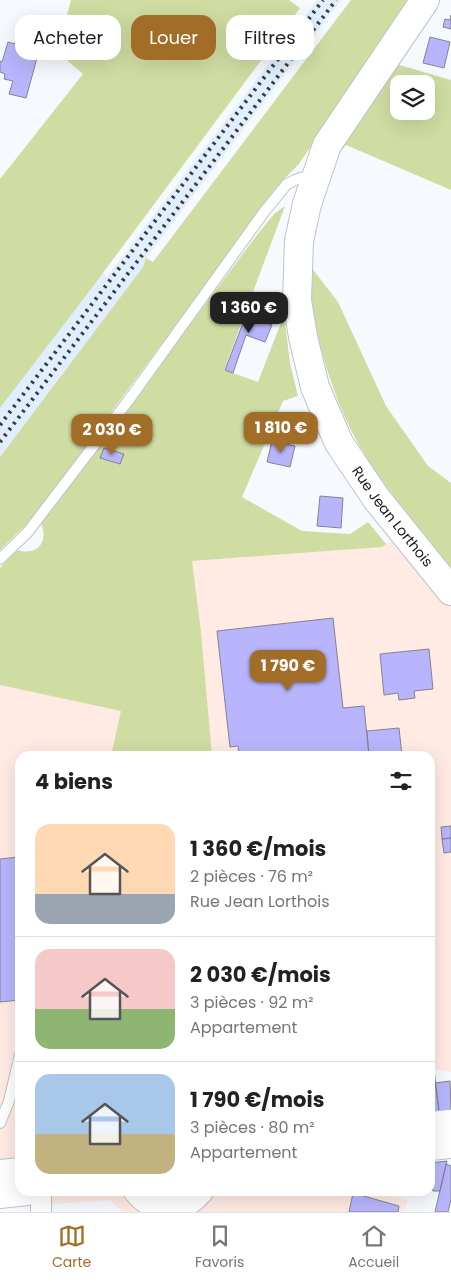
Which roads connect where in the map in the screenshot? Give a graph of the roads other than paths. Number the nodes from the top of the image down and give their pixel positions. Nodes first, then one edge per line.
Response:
1 (425, 0) edge
2 (316, 173) junction
3 (0, 559) edge
4 (451, 591) edge
5 (15, 1076) edge
6 (0, 1124) edge
7 (451, 1124) edge
8 (435, 1126) edge
9 (451, 1131) edge
10 (435, 1133) edge
11 (451, 1144) edge
12 (435, 1146) edge
13 (15, 1172) edge
14 (0, 1174) edge
15 (15, 1184) edge
16 (0, 1185) edge
17 (15, 1192) edge
18 (0, 1194) edge
19 (41, 1196) edge
20 (192, 1201) edge
21 (149, 1202) edge
22 (41, 1212) edge

1 - 2 street, Rue Jean Lorthois
2 - 3 lane
2 - 4 street, Rue Jean Lorthois
5 - 6 lane
7 - 8 street
9 - 10 lane
11 - 12 street
13 - 14 street
15 - 16 lane
17 - 18 street
19 - 22 street
20 - 21 street

